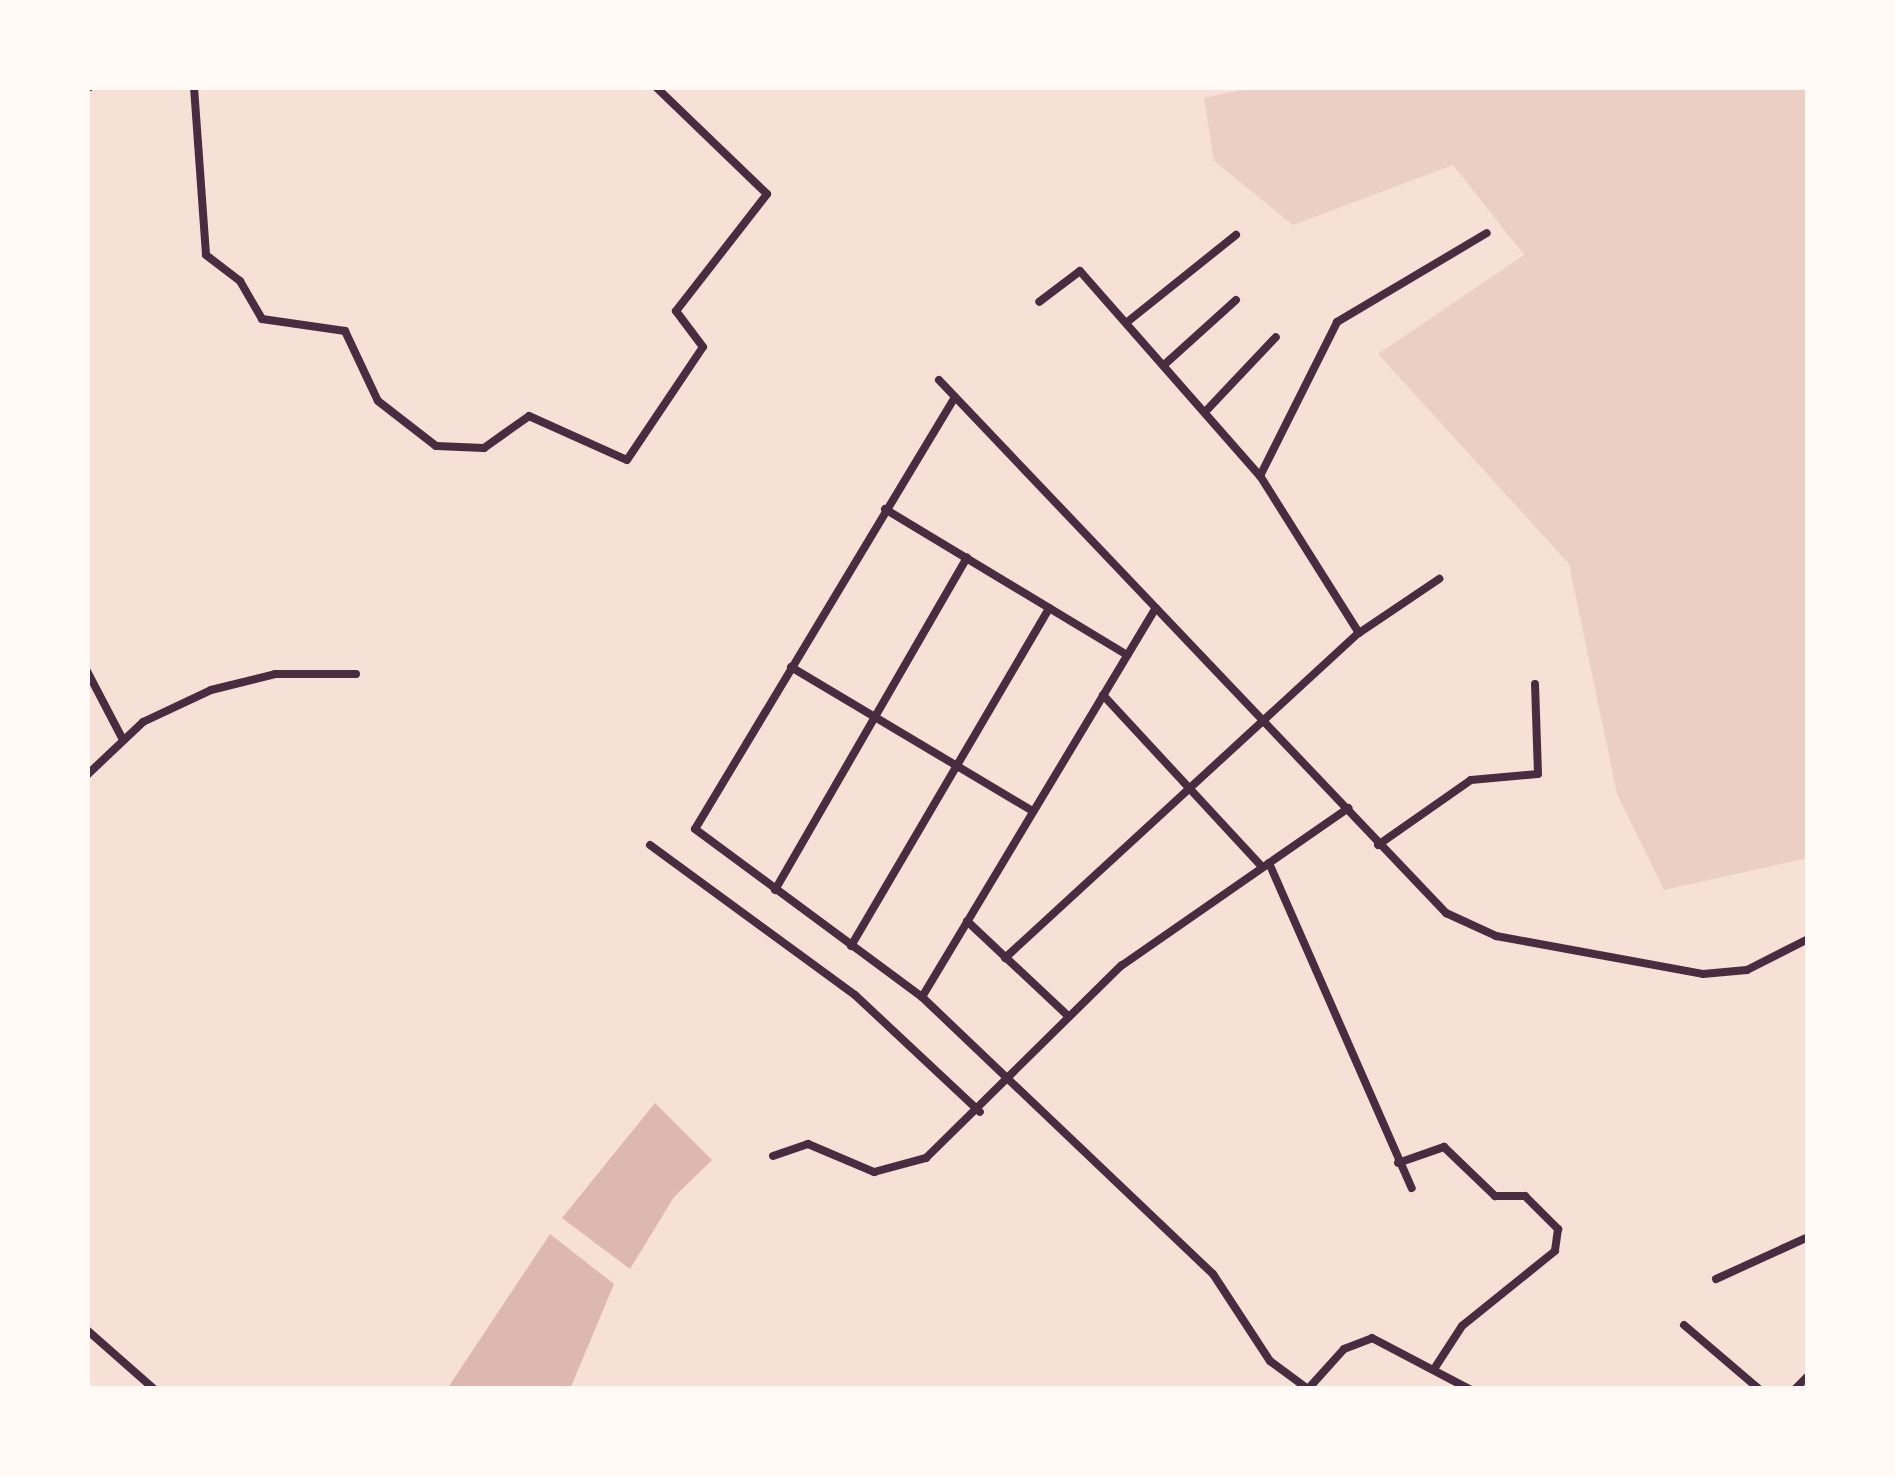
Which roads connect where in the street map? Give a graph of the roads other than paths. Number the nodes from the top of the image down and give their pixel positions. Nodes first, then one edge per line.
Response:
1 (194, 87) edge
2 (656, 87) edge
3 (1487, 233) dead end
4 (1236, 235) dead end
5 (1236, 301) dead end
6 (1039, 302) dead end
7 (1126, 323) junction
8 (1276, 337) dead end
9 (1164, 365) junction
10 (939, 380) dead end
11 (955, 397) junction
12 (1205, 412) junction
13 (1260, 476) junction
14 (885, 508) junction
15 (967, 558) junction
16 (1439, 579) dead end
17 (1049, 608) junction
18 (1156, 608) junction
19 (1359, 633) junction
20 (1127, 655) junction
21 (791, 667) junction
22 (87, 671) edge
23 (356, 674) dead end
24 (1535, 685) dead end
25 (1103, 695) junction
26 (874, 719) junction
27 (1264, 722) junction
28 (124, 741) junction
29 (958, 768) junction
30 (87, 775) edge
31 (1192, 788) junction
32 (1348, 808) junction
33 (1033, 812) junction
34 (650, 845) dead end
35 (1378, 845) junction
36 (1265, 865) junction
37 (775, 890) junction
38 (968, 921) junction
39 (1808, 939) edge
40 (851, 946) junction
41 (1005, 958) junction
42 (922, 997) junction
43 (1068, 1016) junction
44 (1004, 1086) junction
45 (980, 1112) junction
46 (772, 1156) dead end
47 (1398, 1163) junction
48 (1412, 1188) dead end
49 (1808, 1237) edge
50 (1716, 1279) dead end
51 (1684, 1325) dead end
52 (87, 1330) edge
53 (1436, 1366) junction
54 (1808, 1376) edge
55 (154, 1389) edge
56 (1308, 1389) edge
57 (1469, 1389) edge
58 (1759, 1389) edge
59 (1795, 1389) edge

1 - 2 street
3 - 13 street
4 - 7 street
5 - 9 street
6 - 7 street
7 - 9 street
8 - 12 street
9 - 12 street
10 - 11 street
11 - 14 street
11 - 18 street
12 - 13 street
13 - 19 street
14 - 15 street
14 - 21 street
15 - 17 street
15 - 26 street
16 - 19 street
17 - 20 street
17 - 29 street
18 - 20 street
18 - 27 street
19 - 27 street
20 - 25 street
21 - 26 street
21 - 37 street
22 - 28 street
23 - 28 street
24 - 35 street
25 - 31 street
25 - 33 street
26 - 29 street
26 - 37 street
27 - 31 street
27 - 32 street
28 - 30 street
29 - 33 street
29 - 40 street
31 - 36 street
31 - 41 street
32 - 35 street
32 - 36 street
33 - 38 street
34 - 45 street
35 - 39 street
36 - 43 street
36 - 47 street
37 - 40 street
38 - 41 street
38 - 42 street
40 - 42 street
41 - 43 street
42 - 44 street
43 - 44 street
44 - 45 street
44 - 56 street
45 - 46 street
47 - 48 street
47 - 53 street
49 - 50 street
51 - 58 street
52 - 55 street
53 - 56 street
53 - 57 street
54 - 59 street

